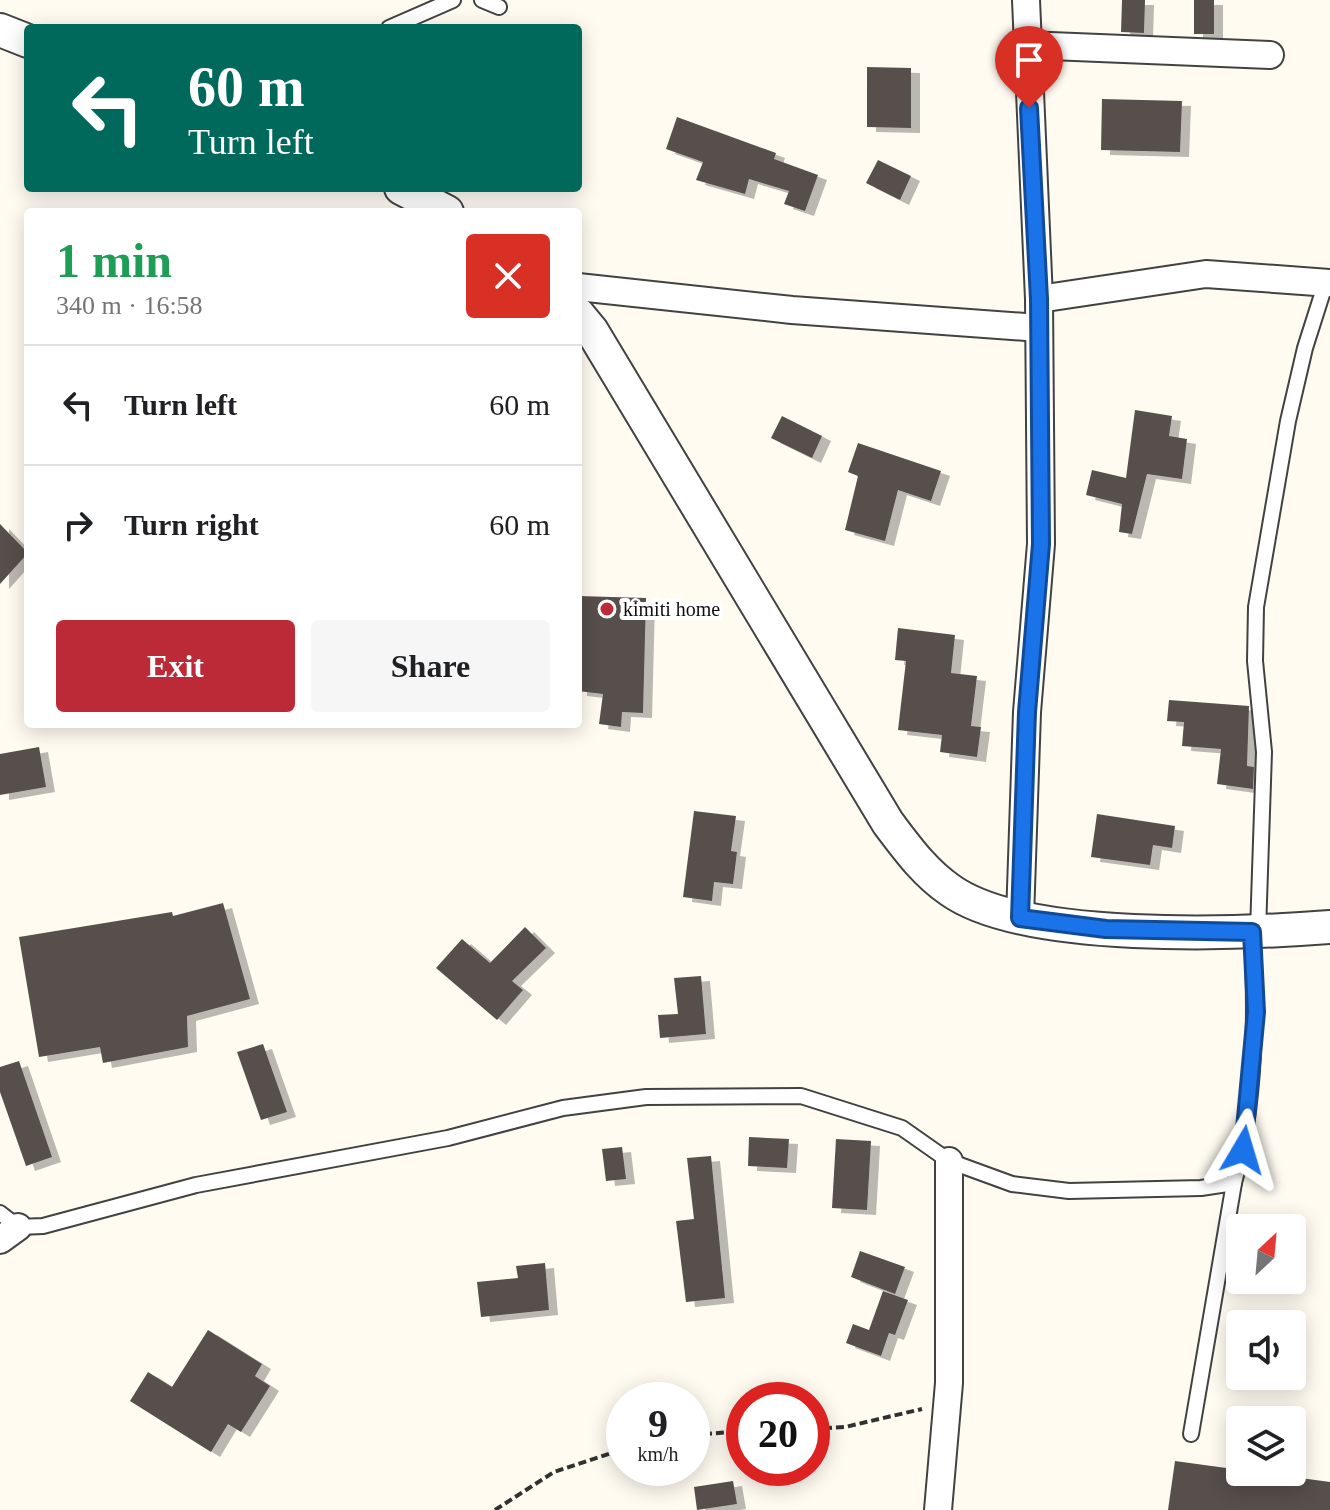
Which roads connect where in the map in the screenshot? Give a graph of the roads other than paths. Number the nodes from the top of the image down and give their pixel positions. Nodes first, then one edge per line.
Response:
1 (453, 0) edge
2 (482, 0) edge
3 (1026, 0) edge
4 (499, 7) dead end
5 (398, 24) edge
6 (0, 30) edge
7 (24, 39) edge
8 (1026, 45) junction
9 (1270, 55) dead end
10 (409, 192) edge
11 (439, 208) edge
12 (1328, 282) edge
13 (582, 287) edge
14 (1039, 299) junction
15 (582, 319) edge
16 (1039, 328) junction
17 (1020, 918) junction
18 (1330, 927) edge
19 (1255, 932) junction
20 (949, 1161) junction
21 (1234, 1183) junction
22 (6, 1226) edge
23 (1191, 1434) dead end
24 (938, 1510) edge

1 - 5 lane
2 - 4 lane
3 - 8 street
6 - 7 street
8 - 9 street
8 - 14 street
10 - 11 street
12 - 14 street
12 - 19 lane
13 - 16 street
14 - 16 street
15 - 17 street
16 - 17 street
17 - 19 street
18 - 19 street
19 - 21 lane
20 - 21 lane
20 - 22 lane
20 - 24 street
21 - 23 lane

